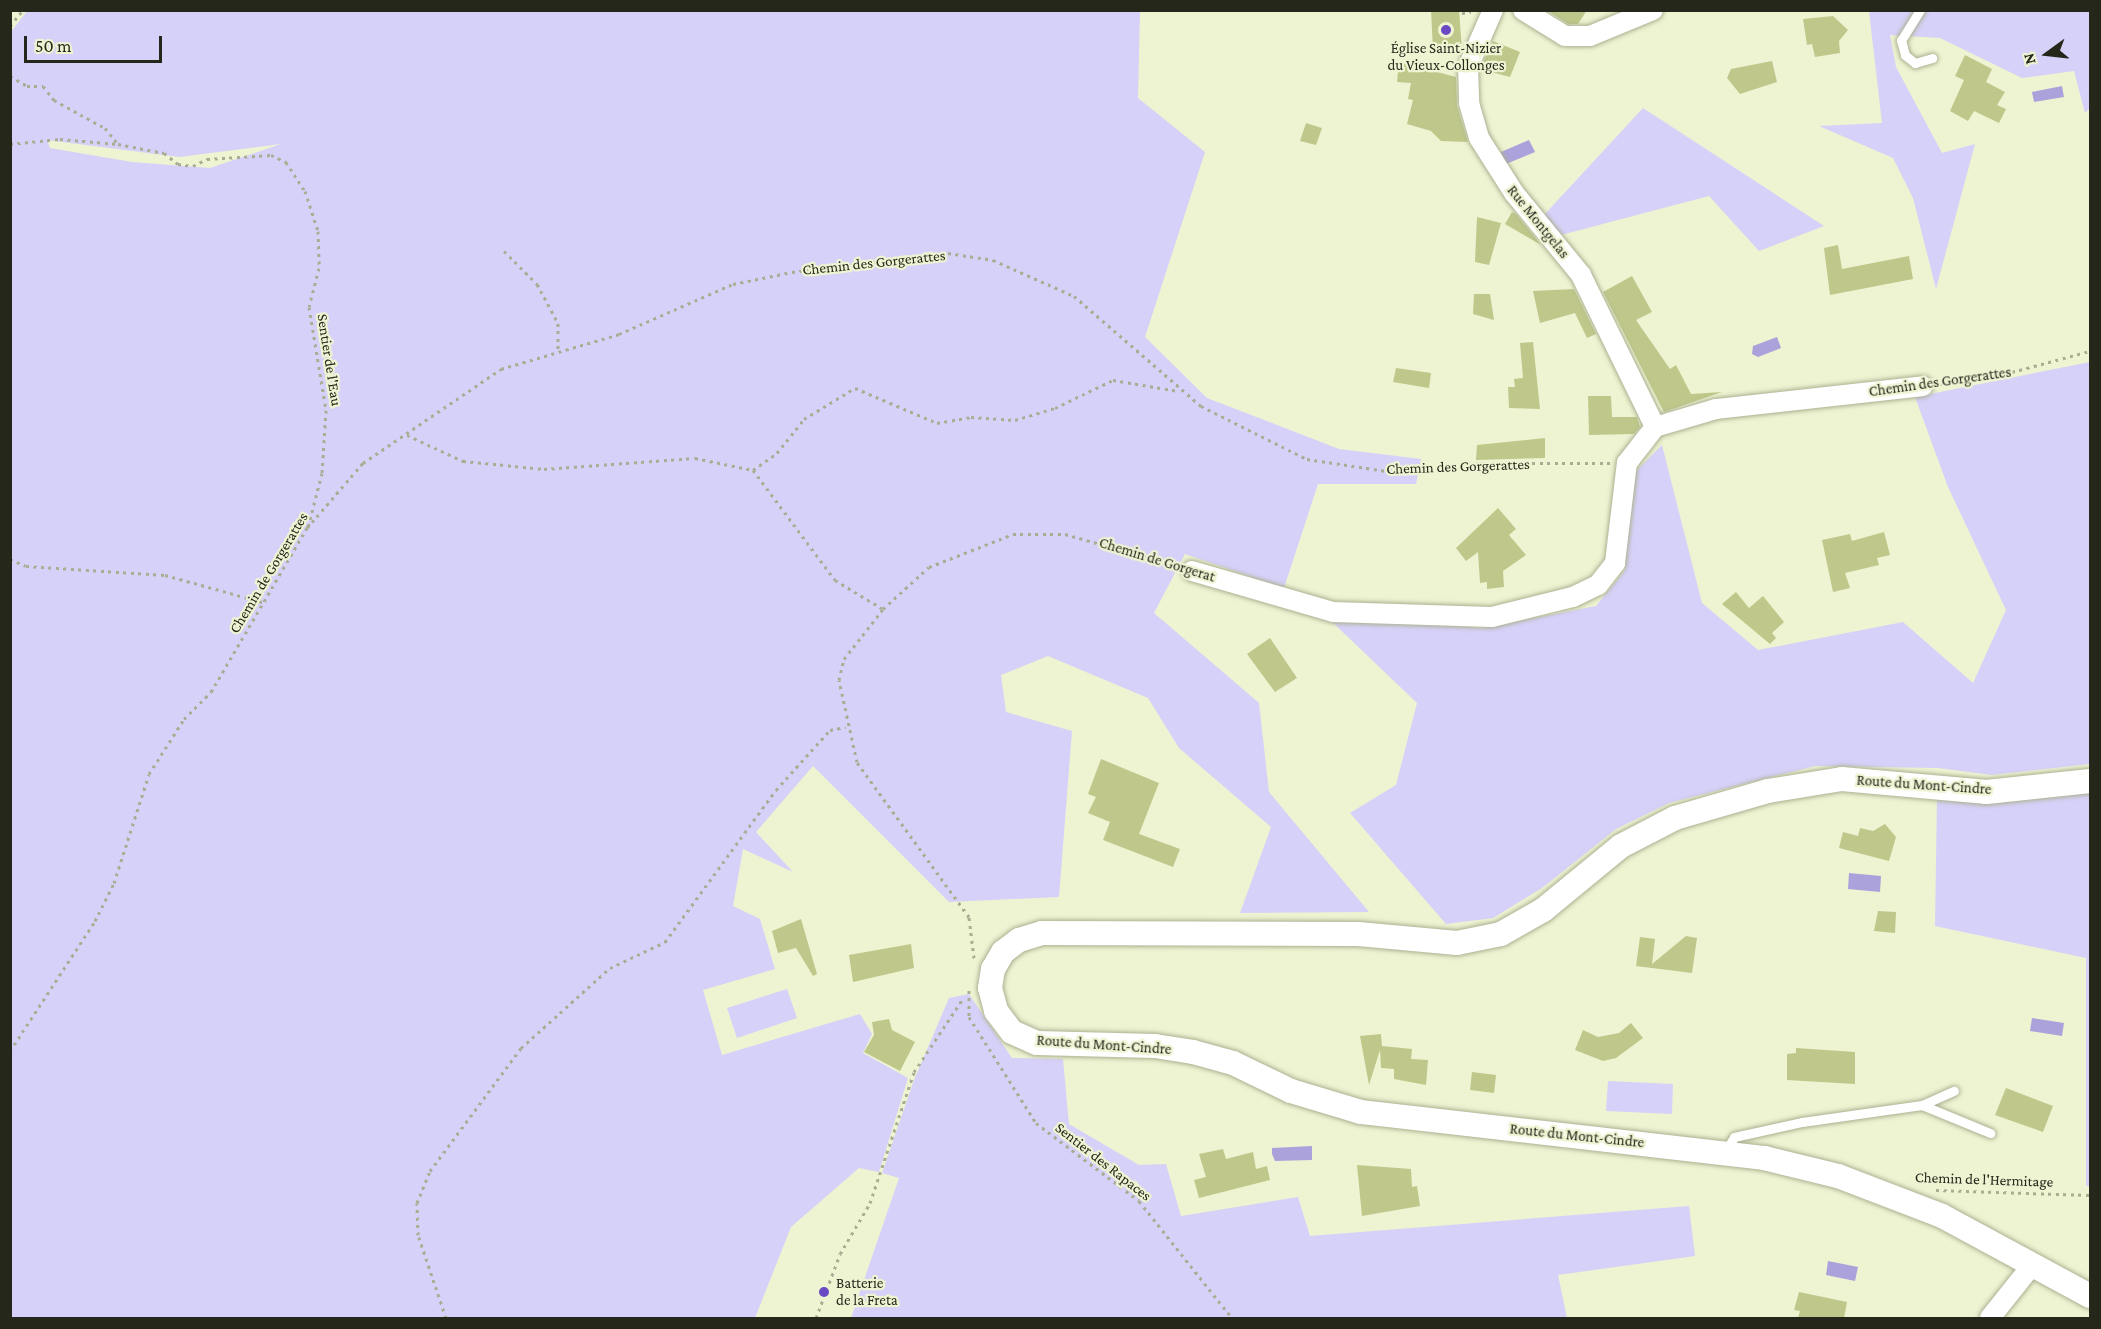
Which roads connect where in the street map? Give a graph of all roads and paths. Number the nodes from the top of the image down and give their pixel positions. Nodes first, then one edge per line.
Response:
1 (23, 10) edge
2 (1493, 10) edge
3 (1523, 10) edge
4 (1653, 10) edge
5 (1920, 10) edge
6 (1472, 12) dead end
7 (1462, 13) dead end
8 (10, 26) edge
9 (1932, 58) dead end
10 (10, 76) edge
11 (10, 144) edge
12 (118, 144) junction
13 (504, 251) dead end
14 (792, 272) joint
15 (2091, 351) edge
16 (558, 352) junction
17 (1923, 386) joint
18 (1180, 391) junction
19 (1655, 427) junction
20 (406, 434) junction
21 (1627, 463) junction
22 (753, 470) junction
23 (307, 528) junction
24 (10, 559) edge
25 (1192, 571) joint
26 (266, 603) junction
27 (883, 609) junction
28 (846, 727) junction
29 (2091, 781) edge
30 (974, 965) dead end
31 (973, 983) dead end
32 (965, 996) junction
33 (10, 1051) edge
34 (1954, 1090) dead end
35 (1922, 1105) junction
36 (1990, 1133) dead end
37 (1725, 1152) junction
38 (1925, 1190) dead end
39 (2091, 1195) edge
40 (2032, 1264) junction
41 (2091, 1296) edge
42 (446, 1318) edge
43 (816, 1318) edge
44 (1232, 1318) edge
45 (1990, 1318) edge

1 - 8 path
2 - 19 street, Rue Montgelas
3 - 4 street
5 - 9 lane
6 - 7 path
10 - 12 path
11 - 12 path, Sentier de l'Eau
12 - 23 path, Sentier de l'Eau
13 - 16 path
14 - 16 path, Chemin de Gorgerattes
14 - 18 path, Chemin des Gorgerattes
15 - 17 path, Chemin des Gorgerattes
16 - 20 path, Chemin de Gorgerattes
17 - 19 street, Chemin des Gorgerattes
18 - 21 path, Chemin des Gorgerattes
18 - 22 path
19 - 21 street
20 - 22 path
20 - 23 path, Chemin de Gorgerattes
21 - 25 street, Chemin de Gorgerat
22 - 27 path
23 - 26 path, Chemin de Gorgerattes
24 - 26 path
25 - 27 path, Chemin de Gorgerat
26 - 33 path, Chemin de Gorgerattes
27 - 28 path, Chemin de Gorgerat
28 - 30 path, Chemin de Gorgerat
28 - 42 path
29 - 37 street, Route du Mont-Cindre
31 - 32 path
32 - 43 path
32 - 44 path, Sentier des Rapaces
34 - 35 lane
35 - 36 lane
35 - 37 lane
37 - 40 street, Route du Mont-Cindre
38 - 39 path, Chemin de l'Hermitage
40 - 41 street, Route du Mont-Cindre
40 - 45 street

